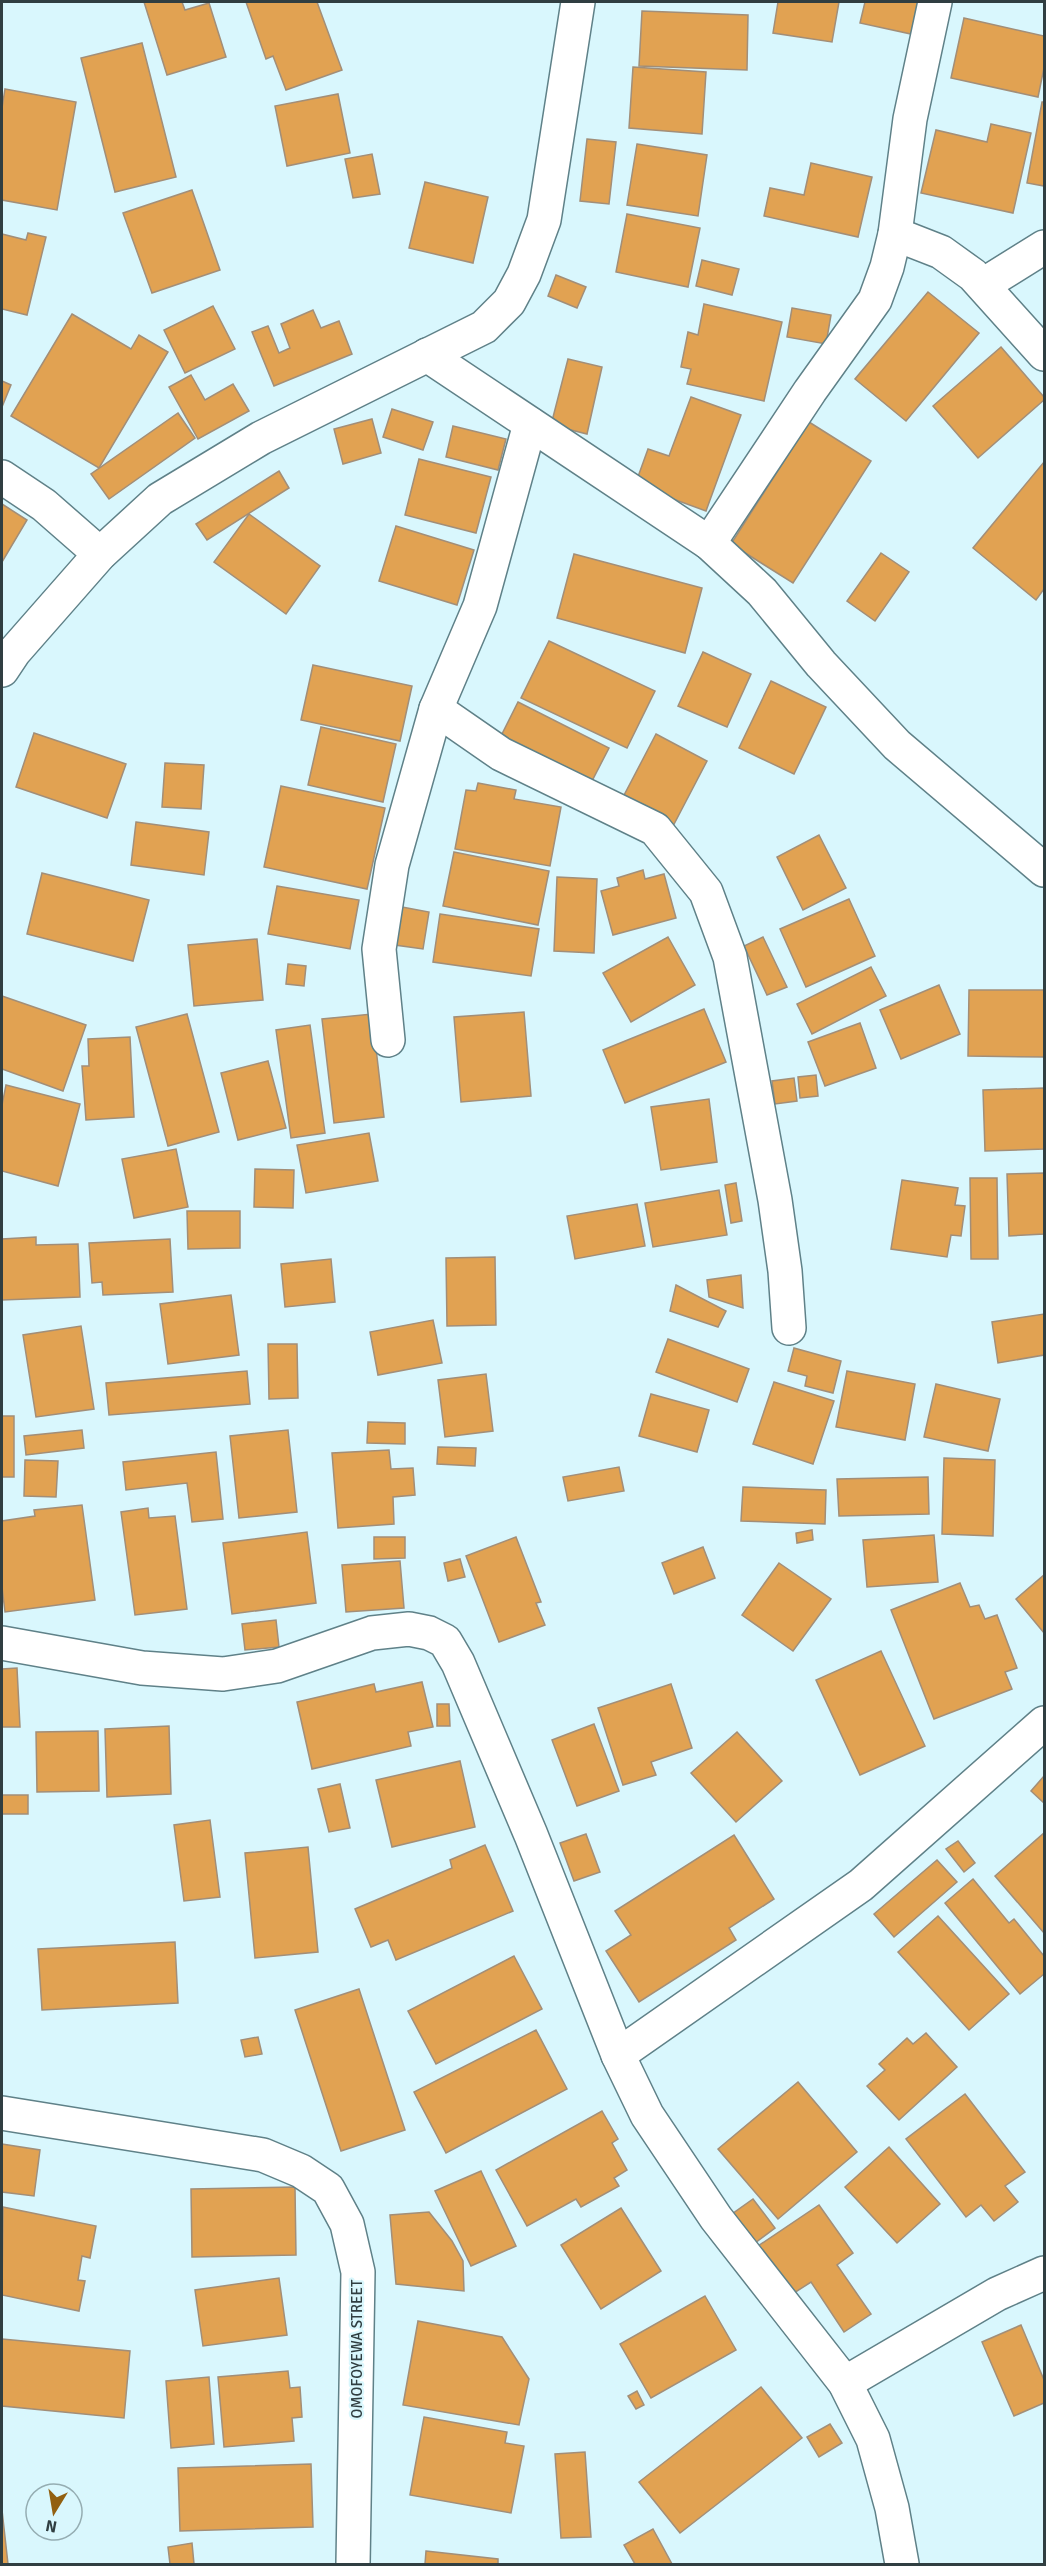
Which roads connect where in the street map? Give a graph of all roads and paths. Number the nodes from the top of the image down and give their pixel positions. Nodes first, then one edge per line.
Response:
1 (578, 2) edge
2 (935, 2) edge
3 (895, 234) junction
4 (1044, 247) edge
5 (983, 285) junction
6 (1044, 354) edge
7 (427, 355) junction
8 (530, 424) junction
9 (2, 477) edge
10 (709, 543) junction
11 (100, 554) junction
12 (2, 670) edge
13 (436, 709) junction
14 (1044, 870) edge
15 (388, 1040) dead end
16 (789, 1328) dead end
17 (2, 1643) edge
18 (1038, 1738) edge
19 (618, 2055) junction
20 (2, 2113) edge
21 (1044, 2273) edge
22 (845, 2383) junction
23 (354, 2565) edge
24 (902, 2565) edge

1 - 7 street
2 - 3 street
3 - 5 street
3 - 10 street
4 - 5 street
5 - 6 street
7 - 8 street
7 - 11 street
8 - 10 street
8 - 13 street
9 - 11 street
10 - 14 street
11 - 12 street
13 - 15 street
13 - 16 street
17 - 19 street
18 - 19 street
19 - 22 street
20 - 23 street, OMOFOYEWA STREET
21 - 22 street
22 - 24 street

